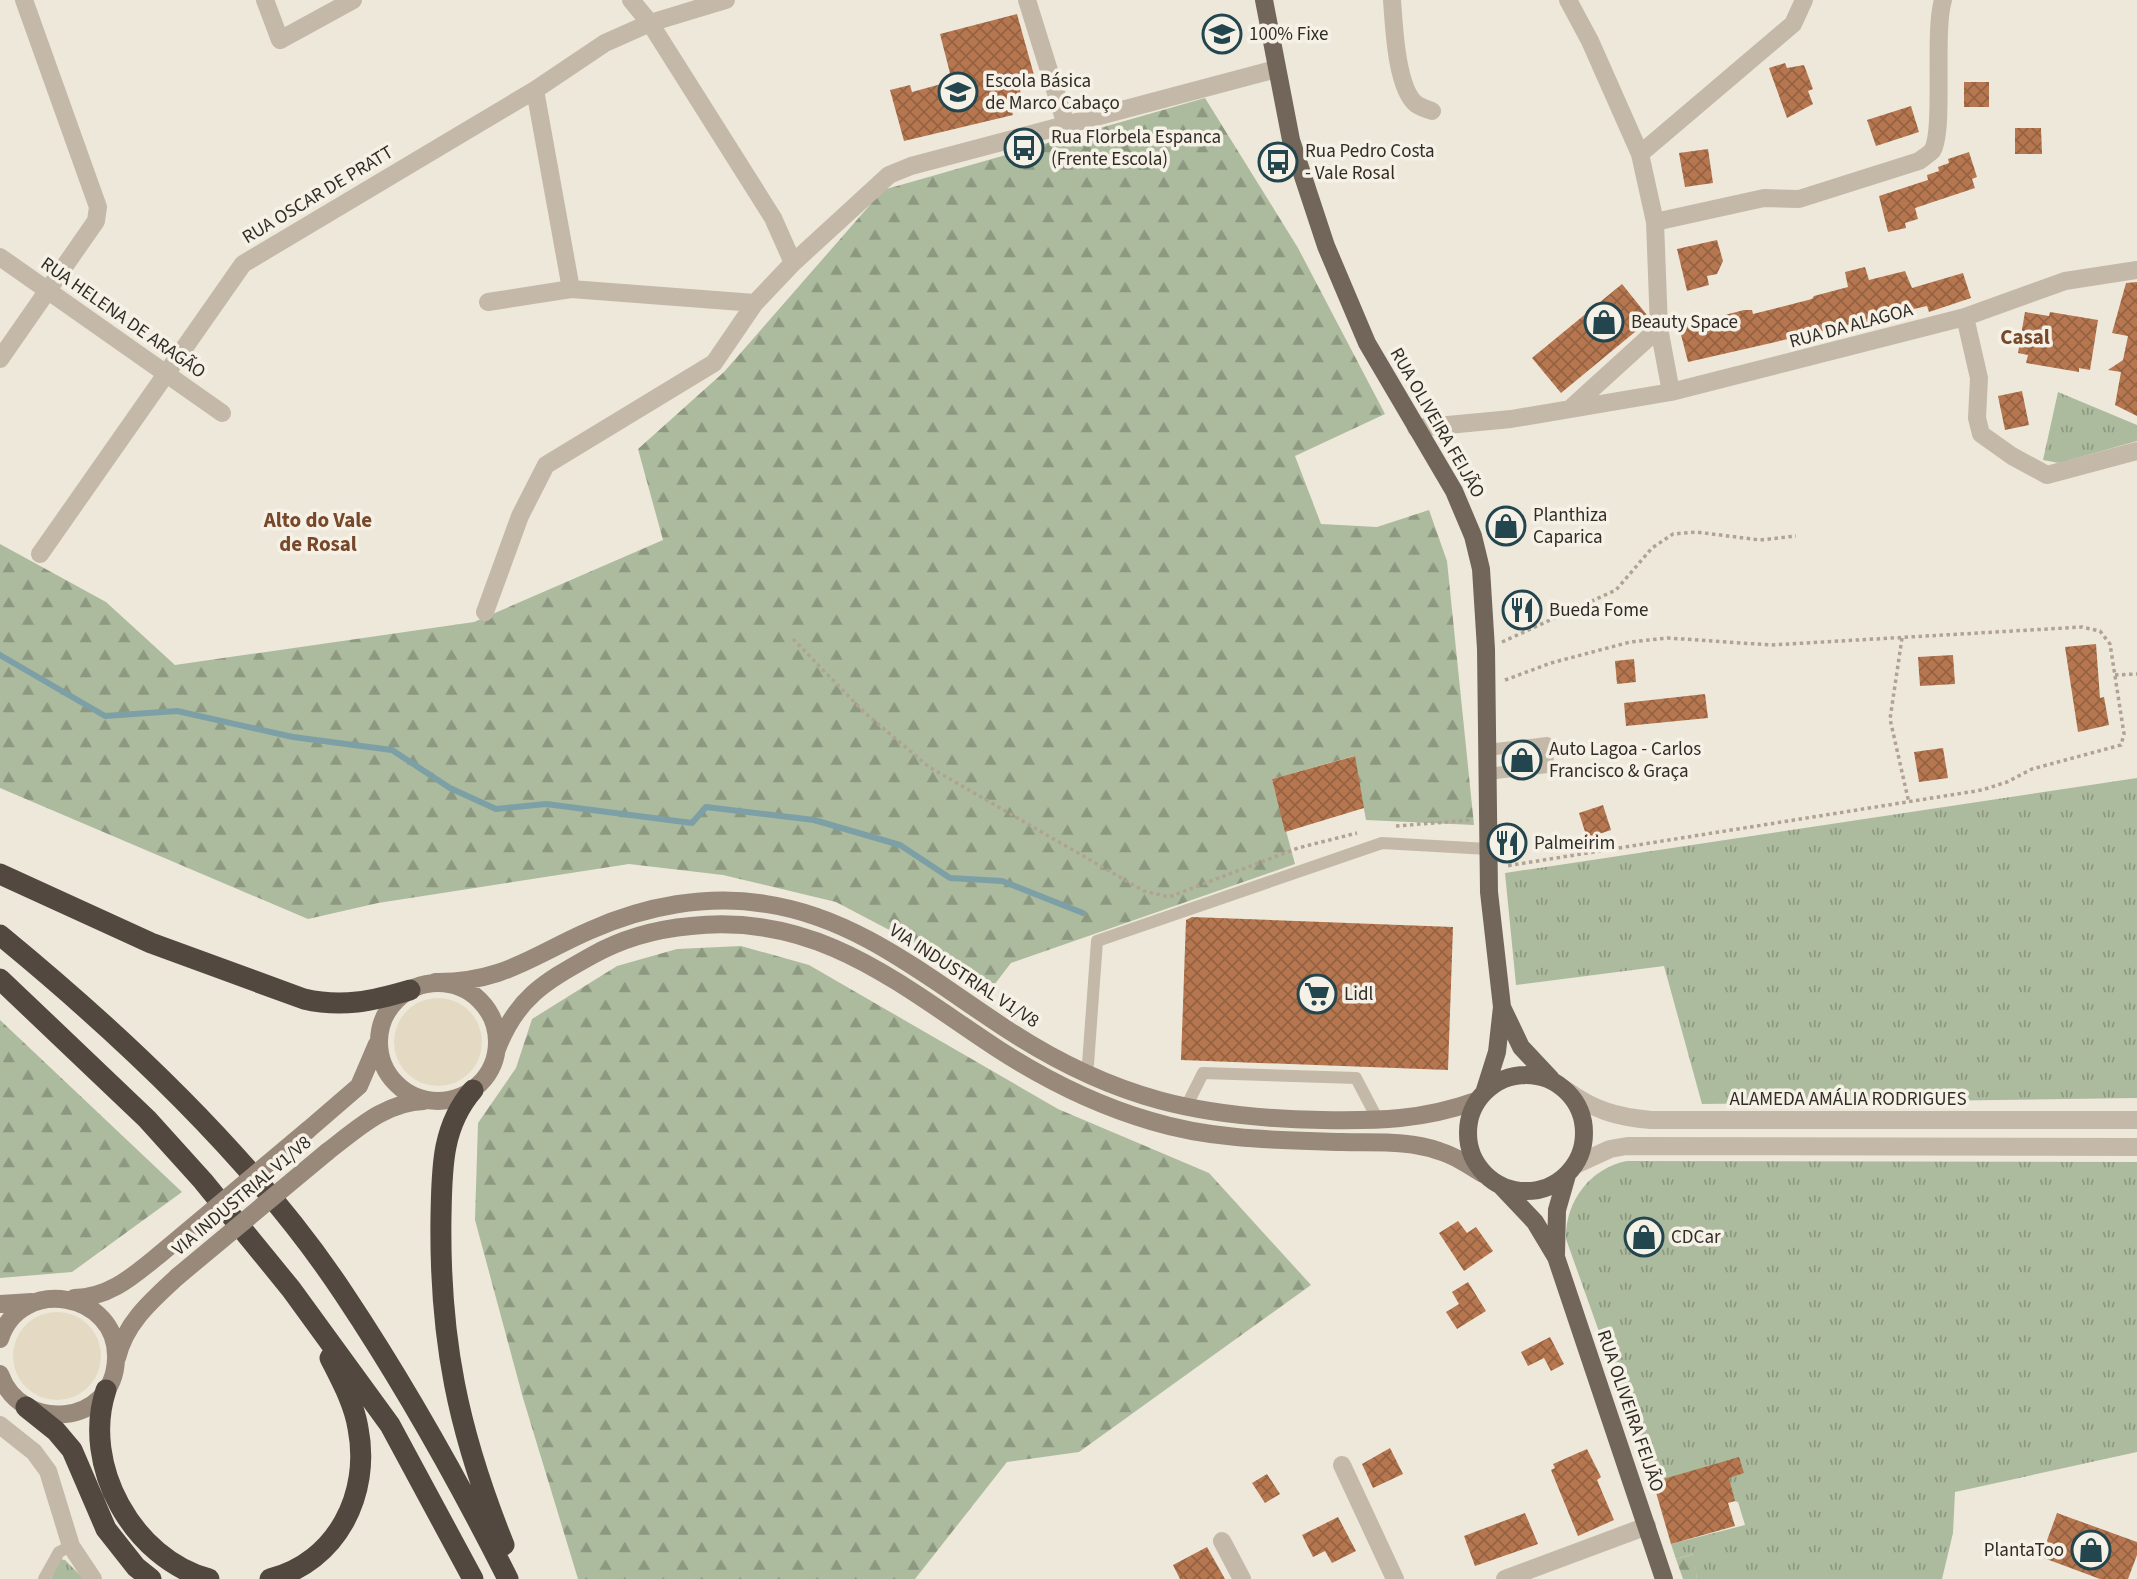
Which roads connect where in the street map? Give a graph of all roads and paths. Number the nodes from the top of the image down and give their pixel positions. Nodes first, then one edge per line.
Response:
1 (24, 0) edge
2 (265, 0) edge
3 (353, 0) edge
4 (631, 0) edge
5 (726, 0) edge
6 (1027, 0) edge
7 (1264, 0) edge
8 (1392, 0) edge
9 (1568, 0) edge
10 (1804, 0) edge
11 (1943, 0) edge
12 (650, 23) junction
13 (1276, 69) junction
14 (535, 90) junction
15 (1432, 111) dead end
16 (1066, 125) junction
17 (1640, 154) junction
18 (1655, 222) junction
19 (0, 257) edge
20 (793, 263) junction
21 (2137, 270) edge
22 (570, 289) junction
23 (49, 291) junction
24 (488, 302) dead end
25 (755, 303) junction
26 (1965, 317) junction
27 (1659, 327) junction
28 (0, 359) edge
29 (166, 376) junction
30 (1671, 392) junction
31 (1571, 408) junction
32 (222, 413) dead end
33 (1416, 428) junction
34 (2137, 451) edge
35 (1796, 536) dead end
36 (40, 554) dead end
37 (485, 612) dead end
38 (1902, 638) junction
39 (793, 639) dead end
40 (1486, 649) junction
41 (2137, 674) edge
42 (2115, 675) junction
43 (1487, 687) junction
44 (1487, 750) junction
45 (1487, 774) junction
46 (1909, 803) junction
47 (1488, 818) junction
48 (1392, 826) dead end
49 (1365, 831) dead end
50 (1488, 849) junction
51 (1489, 869) junction
52 (0, 874) edge
53 (0, 934) edge
54 (0, 979) edge
55 (435, 982) junction
56 (410, 990) junction
57 (1502, 1007) junction
58 (379, 1041) junction
59 (497, 1049) junction
60 (1083, 1074) junction
61 (1551, 1079) junction
62 (473, 1090) junction
63 (1566, 1090) junction
64 (1480, 1096) junction
65 (433, 1101) junction
66 (1185, 1109) junction
67 (1378, 1120) junction
68 (2137, 1120) edge
69 (2137, 1147) edge
70 (1571, 1170) junction
71 (1483, 1174) junction
72 (1502, 1187) junction
73 (1556, 1257) junction
74 (291, 1289) junction
75 (65, 1298) junction
76 (35, 1301) junction
77 (0, 1304) edge
78 (0, 1339) edge
79 (116, 1369) junction
80 (0, 1374) edge
81 (106, 1390) junction
82 (26, 1408) junction
83 (0, 1425) edge
84 (1342, 1465) dead end
85 (1647, 1526) junction
86 (1222, 1541) dead end
87 (71, 1546) junction
88 (44, 1579) edge
89 (93, 1579) edge
90 (151, 1579) edge
91 (209, 1579) edge
92 (270, 1579) edge
93 (473, 1579) edge
94 (508, 1579) edge
95 (518, 1579) edge
96 (1242, 1579) edge
97 (1395, 1579) edge
98 (1505, 1579) edge
99 (1664, 1579) edge

1 - 23 street
2 - 3 street
4 - 12 street
5 - 12 street, RUA OSCAR DE PRATT
6 - 16 street
7 - 13 main road, RUA OLIVEIRA FEIJÃO
8 - 15 street
9 - 17 street
10 - 17 street
11 - 18 street
12 - 14 street, RUA OSCAR DE PRATT
12 - 20 street
13 - 16 street
13 - 33 main road, RUA OLIVEIRA FEIJÃO
14 - 22 street
14 - 29 street, RUA OSCAR DE PRATT
16 - 20 street
17 - 18 street
18 - 27 street
19 - 23 street, RUA HELENA DE ARAGÃO
20 - 25 street
21 - 26 street, RUA DA ALAGOA
22 - 24 street
22 - 25 street
23 - 28 street
23 - 29 street, RUA HELENA DE ARAGÃO
25 - 37 street
26 - 30 street, RUA DA ALAGOA
26 - 34 street
27 - 30 street
27 - 31 street
29 - 32 street, RUA HELENA DE ARAGÃO
29 - 36 street, RUA OSCAR DE PRATT
30 - 31 street, RUA DA ALAGOA
31 - 33 street, RUA DA ALAGOA
33 - 40 main road, RUA OLIVEIRA FEIJÃO
35 - 40 path
38 - 42 path
38 - 43 path
38 - 46 path
39 - 49 path
40 - 43 main road, RUA OLIVEIRA FEIJÃO
41 - 42 path
42 - 46 path
43 - 44 main road, RUA OLIVEIRA FEIJÃO
44 - 45 main road, RUA OLIVEIRA FEIJÃO
44 - 45 lane
45 - 47 main road, RUA OLIVEIRA FEIJÃO
46 - 51 path
47 - 48 path
47 - 50 main road, RUA OLIVEIRA FEIJÃO
50 - 51 main road, RUA OLIVEIRA FEIJÃO
50 - 60 lane
51 - 57 main road, RUA OLIVEIRA FEIJÃO
52 - 56 highway
53 - 94 highway
54 - 74 highway
55 - 56 main road
55 - 59 main road
55 - 60 main road, VIA INDUSTRIAL V1/V8
56 - 58 main road
57 - 61 main road, RUA OLIVEIRA FEIJÃO
57 - 64 main road, RUA OLIVEIRA FEIJÃO
58 - 65 main road
58 - 75 main road, VIA INDUSTRIAL V1/V8, bridge
59 - 62 main road
59 - 71 main road
60 - 66 main road, VIA INDUSTRIAL V1/V8
61 - 63 main road
61 - 64 main road
62 - 65 main road
62 - 95 highway
63 - 68 street, ALAMEDA AMÁLIA RODRIGUES
63 - 70 main road
64 - 67 main road, VIA INDUSTRIAL V1/V8
64 - 71 main road
65 - 79 main road, VIA INDUSTRIAL V1/V8, bridge
66 - 67 main road, VIA INDUSTRIAL V1/V8
66 - 67 lane
69 - 70 street
70 - 72 main road
70 - 73 main road, RUA OLIVEIRA FEIJÃO
71 - 72 main road
72 - 73 main road, RUA OLIVEIRA FEIJÃO
73 - 85 main road, RUA OLIVEIRA FEIJÃO
74 - 92 highway
74 - 93 highway
75 - 76 main road, VIA INDUSTRIAL V1/V8
75 - 79 main road
76 - 77 main road
76 - 78 main road
79 - 81 main road, VIA INDUSTRIAL V1/V8
80 - 82 main road
81 - 82 main road
81 - 91 highway
82 - 90 highway
83 - 87 street
84 - 97 street
85 - 98 street
85 - 99 main road, RUA OLIVEIRA FEIJÃO
86 - 96 street
87 - 88 lane
87 - 89 street

